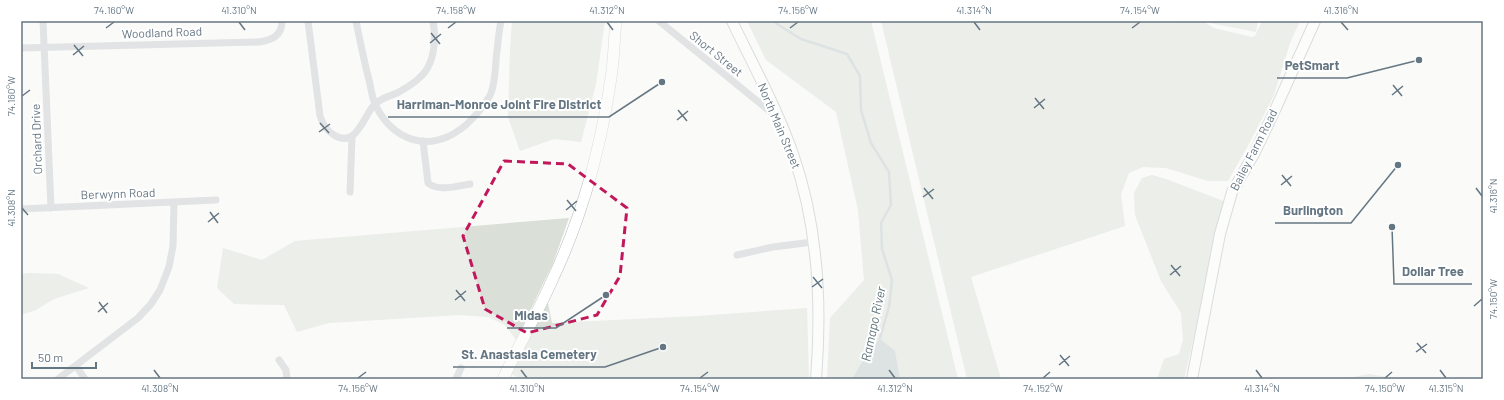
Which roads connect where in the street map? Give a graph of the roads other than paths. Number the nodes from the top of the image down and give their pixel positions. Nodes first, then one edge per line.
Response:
1 (43, 21) edge
2 (282, 21) edge
3 (308, 21) edge
4 (356, 21) edge
5 (433, 21) edge
6 (501, 21) edge
7 (616, 21) edge
8 (659, 21) edge
9 (732, 21) edge
10 (1315, 21) edge
11 (21, 48) edge
12 (44, 48) junction
13 (375, 103) junction
14 (779, 119) junction
15 (352, 138) junction
16 (423, 141) junction
17 (470, 184) dead end
18 (350, 192) dead end
19 (216, 200) dead end
20 (174, 203) junction
21 (51, 208) junction
22 (21, 209) edge
23 (813, 242) junction
24 (737, 255) dead end
25 (279, 360) dead end
26 (76, 366) junction
27 (461, 368) dead end
28 (58, 379) edge
29 (86, 379) edge
30 (287, 379) edge
31 (456, 379) edge
32 (502, 379) edge
33 (816, 379) edge
34 (1192, 379) edge

1 - 12 street, Orchard Drive
2 - 12 street, Woodland Road
3 - 15 street
4 - 13 street
5 - 13 street
6 - 16 street
7 - 32 main road
8 - 14 street, Short Street
9 - 14 street, North Main Street
10 - 34 street, Bailey Farm Road
11 - 12 street, Woodland Road
12 - 21 street, Orchard Drive
13 - 15 street
13 - 16 street
14 - 23 street, North Main Street
15 - 18 street
16 - 17 street
19 - 20 street, Berwynn Road
20 - 21 street, Berwynn Road
20 - 26 street
21 - 22 street, Berwynn Road
23 - 24 street
23 - 33 street, North Main Street
25 - 30 street
26 - 28 street
26 - 29 street
27 - 31 street

